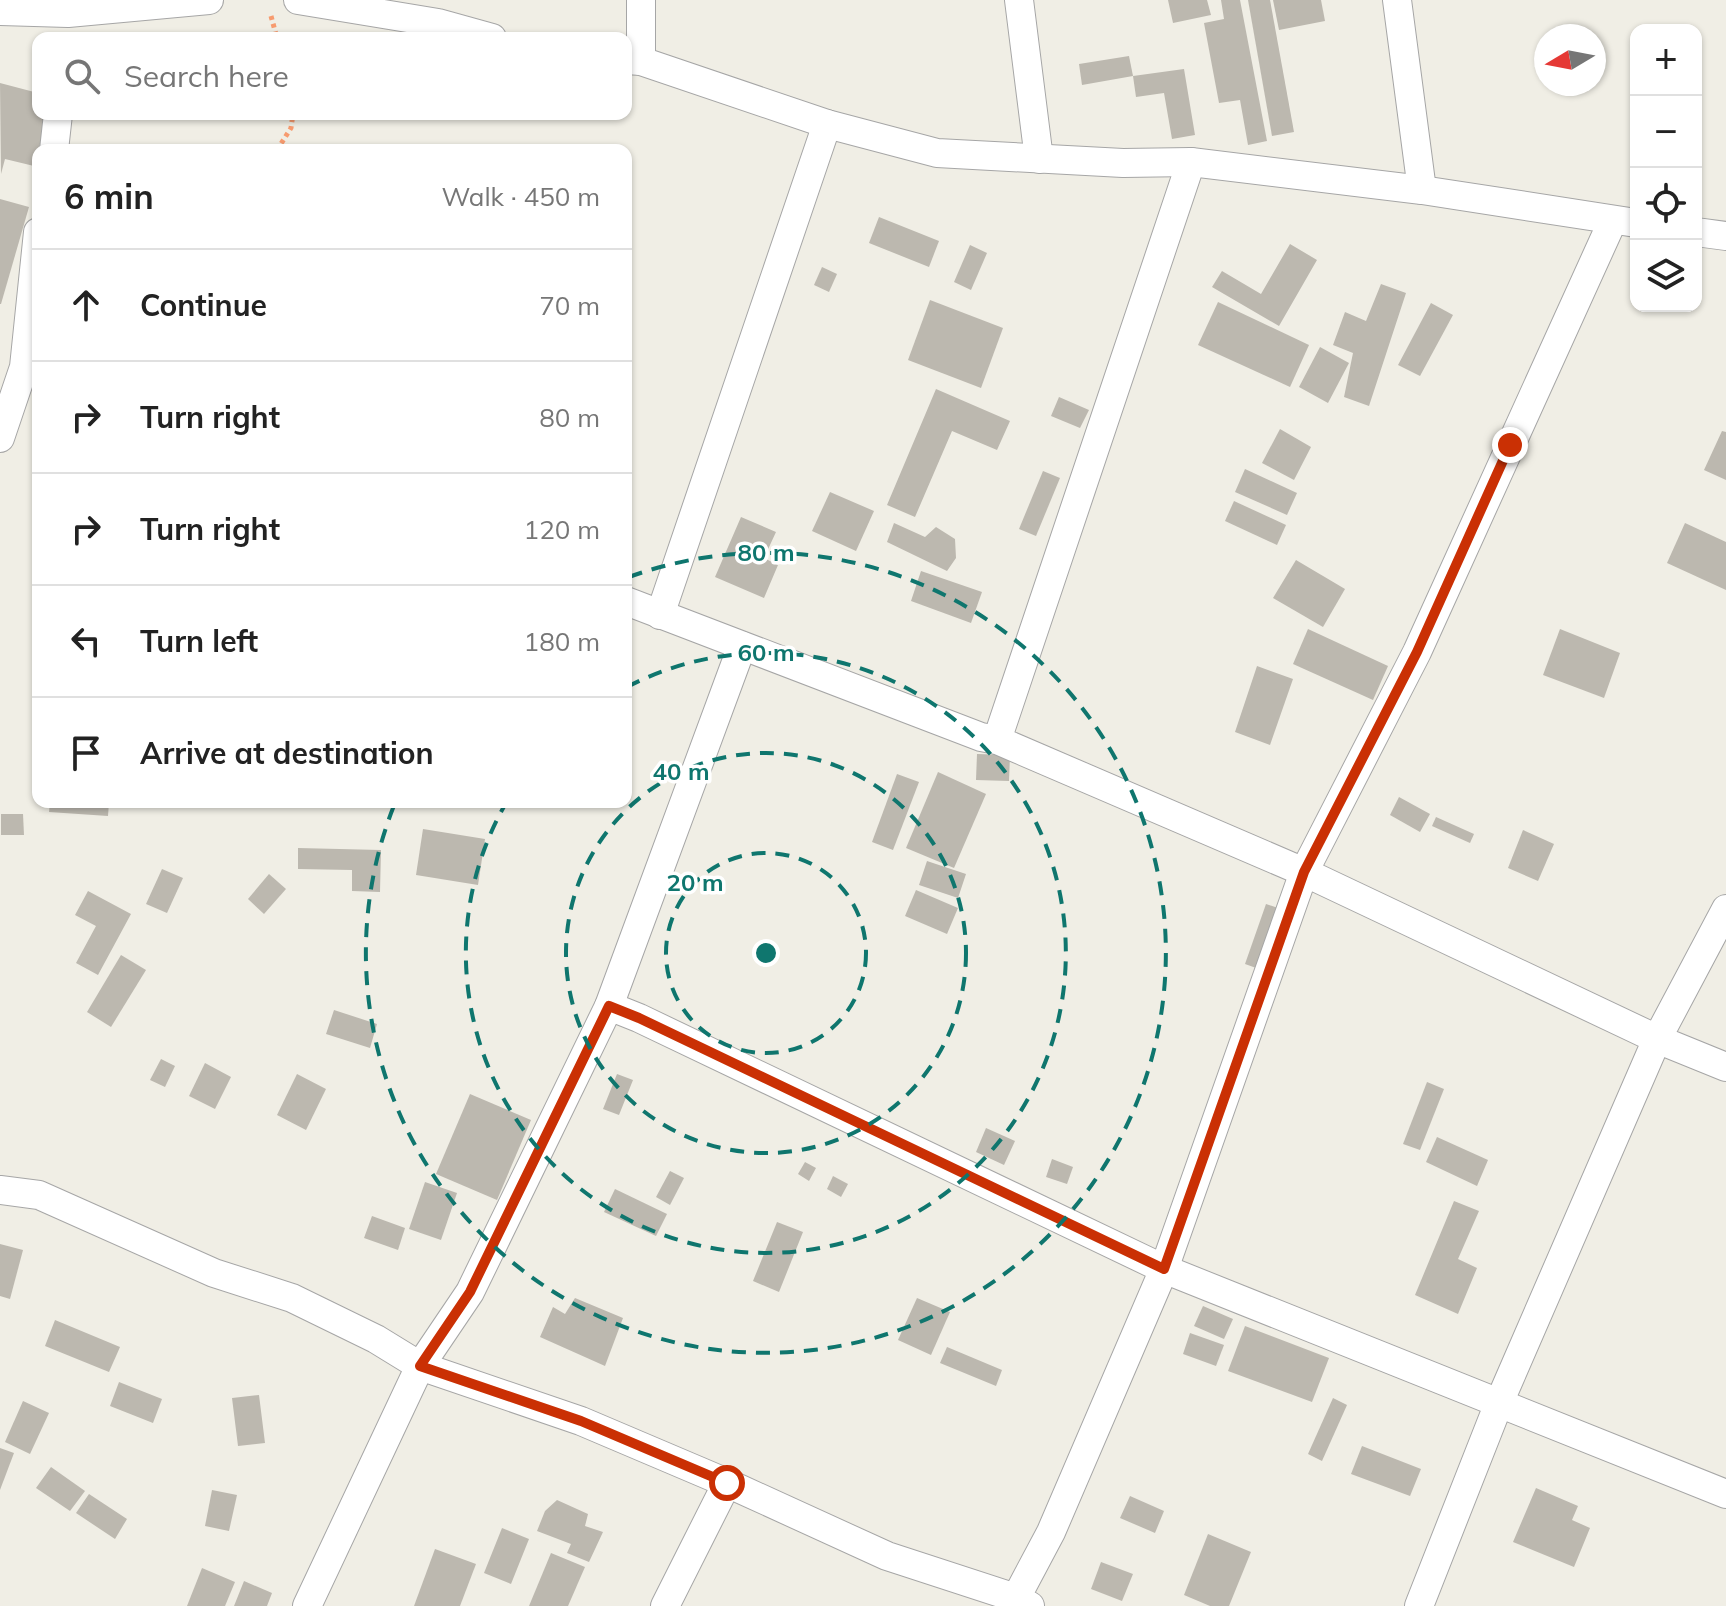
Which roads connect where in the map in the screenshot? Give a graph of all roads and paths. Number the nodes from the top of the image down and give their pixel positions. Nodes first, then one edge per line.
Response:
1 (209, 0) edge
2 (298, 0) edge
3 (641, 0) edge
4 (1019, 0) edge
5 (1397, 0) edge
6 (0, 11) edge
7 (66, 26) edge
8 (470, 32) edge
9 (634, 60) edge
10 (57, 120) edge
11 (292, 120) edge
12 (827, 124) junction
13 (55, 144) edge
14 (281, 144) edge
15 (1039, 159) junction
16 (1191, 162) junction
17 (1422, 190) junction
18 (1624, 222) edge
19 (1702, 233) edge
20 (1726, 236) edge
21 (31, 370) edge
22 (0, 438) edge
23 (632, 603) edge
24 (660, 615) junction
25 (742, 646) junction
26 (997, 740) junction
27 (1304, 872) junction
28 (1726, 909) edge
29 (609, 1006) junction
30 (1657, 1039) junction
31 (1726, 1067) edge
32 (0, 1190) edge
33 (1164, 1269) junction
34 (420, 1366) junction
35 (1499, 1403) junction
36 (727, 1483) junction
37 (1726, 1494) edge
38 (1023, 1602) edge
39 (307, 1606) edge
40 (665, 1606) edge
41 (1419, 1606) edge

1 - 7 street
2 - 8 street
3 - 9 street
4 - 15 street
5 - 17 street
6 - 7 street
9 - 12 street
10 - 13 street
11 - 14 path
12 - 15 street
12 - 24 street
15 - 16 street
16 - 17 street
16 - 26 street
17 - 18 street
18 - 27 street
19 - 20 street
21 - 22 street
23 - 24 street
24 - 25 street
25 - 26 street
25 - 29 street
26 - 27 street
27 - 30 street
27 - 33 street
28 - 30 street
29 - 33 street
29 - 34 street
30 - 31 street
30 - 35 street
32 - 34 street
33 - 35 street
33 - 38 street
34 - 36 street
34 - 39 street
35 - 37 street
35 - 41 street
36 - 38 street
36 - 40 street

